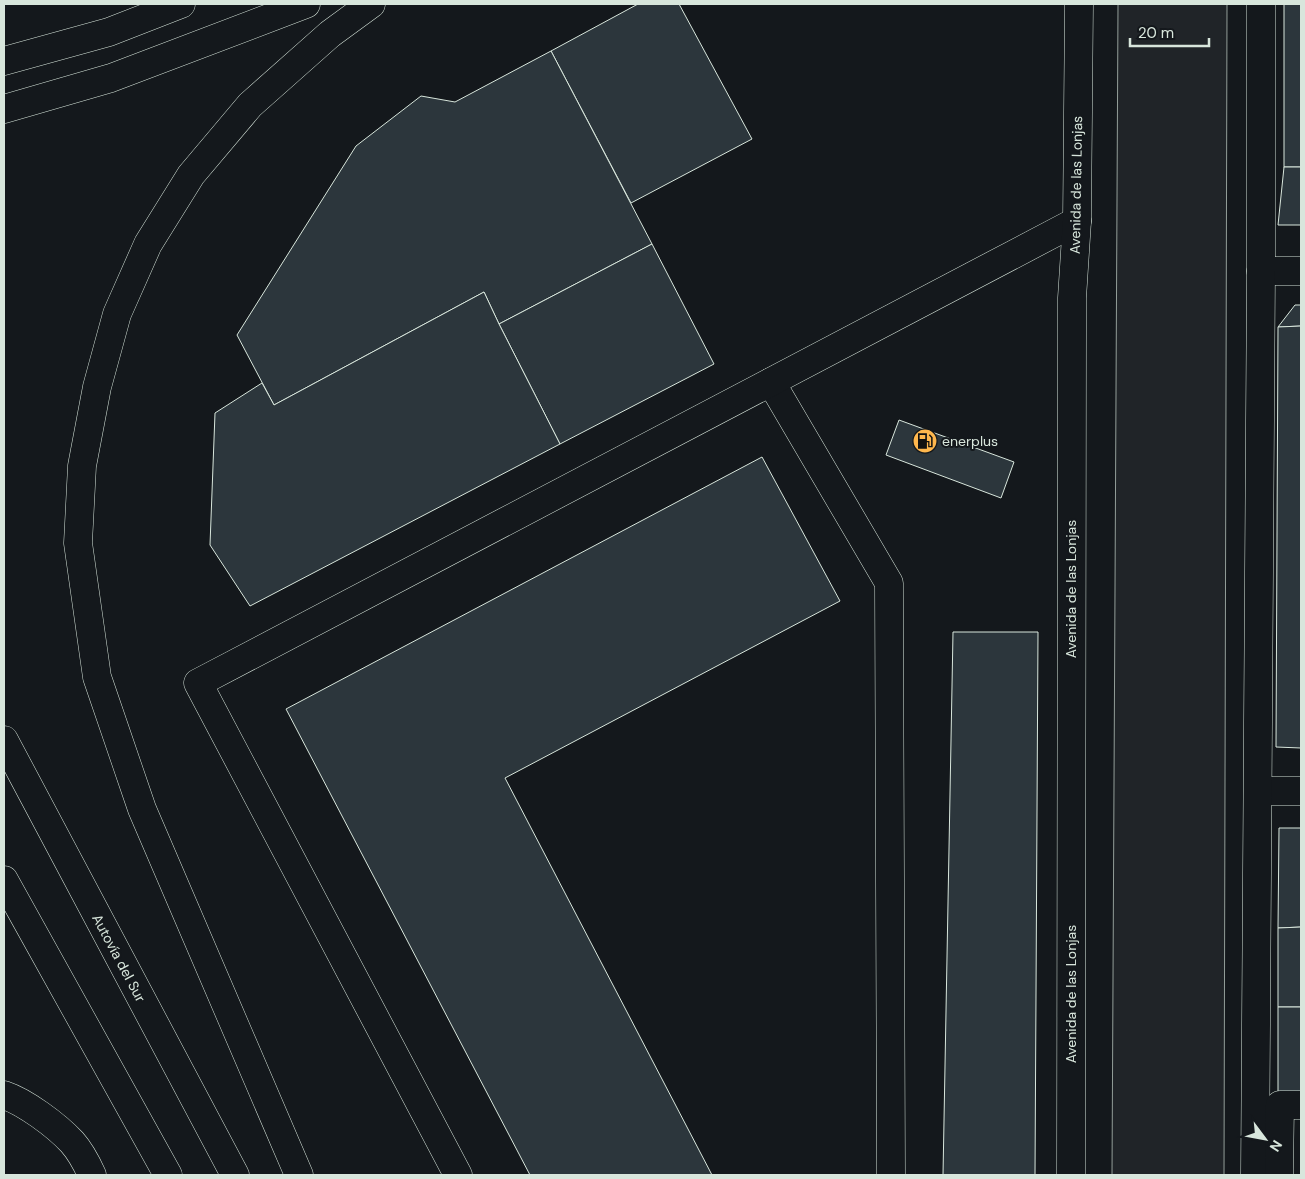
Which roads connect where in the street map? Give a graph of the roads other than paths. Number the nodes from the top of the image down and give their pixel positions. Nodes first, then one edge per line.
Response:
1 (181, 4) edge
2 (306, 4) edge
3 (371, 4) edge
4 (1079, 4) edge
5 (1261, 4) edge
6 (4, 61) edge
7 (4, 109) edge
8 (1077, 221) junction
9 (1261, 271) junction
10 (1301, 271) edge
11 (771, 382) junction
12 (4, 740) edge
13 (1258, 791) junction
14 (1301, 791) edge
15 (4, 880) edge
16 (4, 1095) edge
17 (1284, 1113) edge
18 (92, 1175) edge
19 (168, 1175) edge
20 (234, 1175) edge
21 (299, 1175) edge
22 (458, 1175) edge
23 (891, 1175) edge
24 (1071, 1175) edge
25 (1255, 1175) edge
26 (1279, 1175) edge

1 - 6 main road
2 - 7 main road
3 - 21 main road
4 - 8 main road, Avenida de las Lonjas
5 - 9 main road
8 - 11 main road
8 - 24 main road, Avenida de las Lonjas
9 - 10 main road
9 - 13 main road
11 - 22 main road
11 - 23 main road
12 - 20 main road, Autovía del Sur
13 - 14 main road
13 - 17 main road
15 - 19 main road
16 - 18 main road
17 - 25 main road
17 - 26 main road

